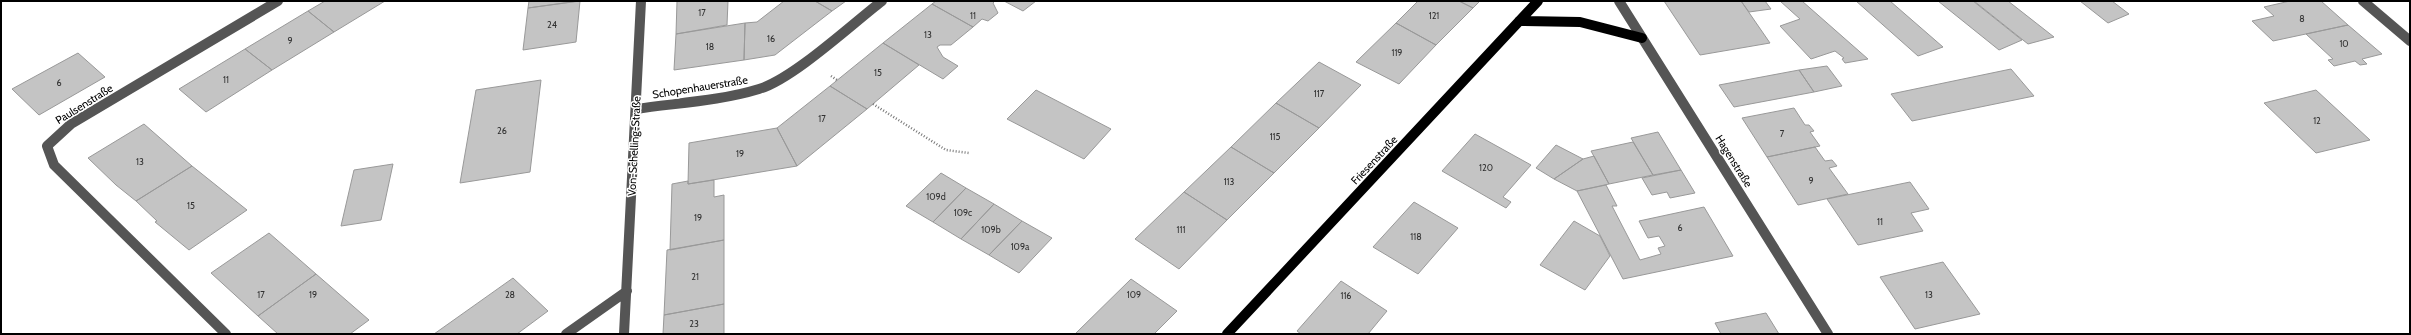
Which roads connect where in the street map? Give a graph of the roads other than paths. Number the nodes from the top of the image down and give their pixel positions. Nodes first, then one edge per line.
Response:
1 (278, 1) edge
2 (641, 1) edge
3 (882, 1) edge
4 (1538, 1) edge
5 (1620, 1) edge
6 (2363, 1) edge
7 (1519, 21) junction
8 (1642, 38) junction
9 (2410, 42) edge
10 (636, 109) junction
11 (627, 291) junction
12 (226, 334) edge
13 (566, 334) edge
14 (624, 334) edge
15 (1227, 334) edge
16 (1828, 334) edge

1 - 12 street, Paulsenstraße
2 - 10 street, Von-Schelling-Straße
3 - 10 street, Schopenhauerstraße
4 - 7 main road, Friesenstraße
5 - 8 street, Hagenstraße
6 - 9 street
7 - 8 main road
7 - 15 main road, Friesenstraße
8 - 16 street, Hagenstraße
10 - 11 street, Von-Schelling-Straße
11 - 13 street
11 - 14 street, Von-Schelling-Straße

